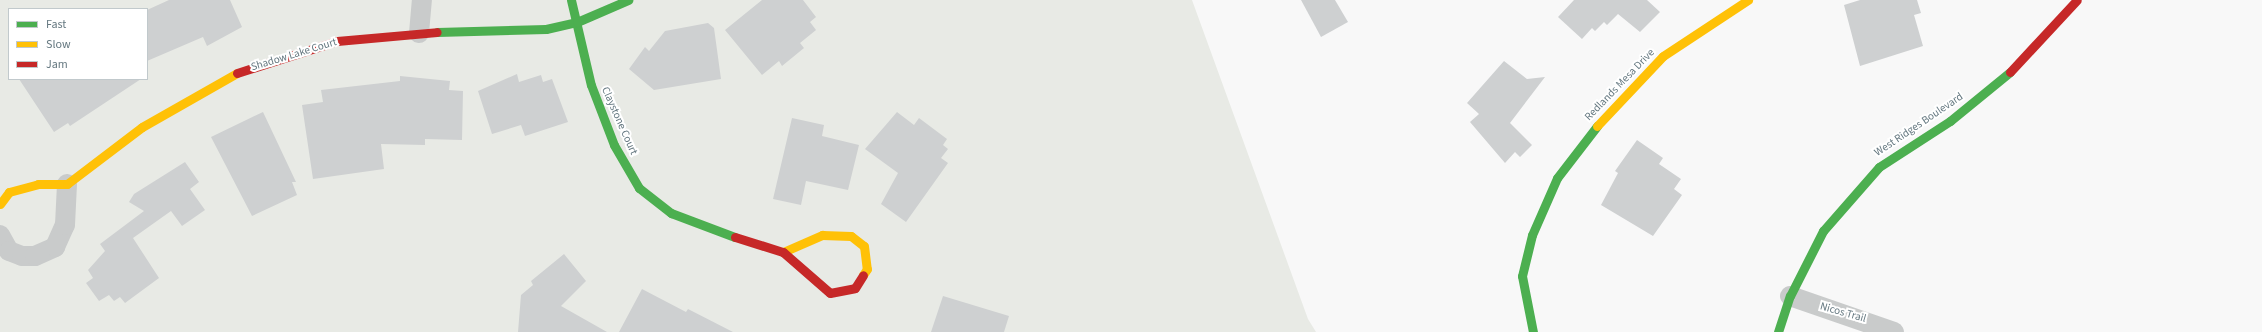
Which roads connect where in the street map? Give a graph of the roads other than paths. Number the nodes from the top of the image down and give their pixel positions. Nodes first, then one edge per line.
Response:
1 (422, 0) edge
2 (571, 0) edge
3 (628, 0) edge
4 (1748, 0) edge
5 (2077, 0) edge
6 (577, 22) junction
7 (419, 33) junction
8 (67, 184) junction
9 (0, 204) edge
10 (0, 235) edge
11 (783, 252) junction
12 (1790, 296) junction
13 (1533, 332) edge
14 (1778, 332) edge
15 (1894, 332) edge

1 - 7 street
2 - 6 street, Claystone Court
3 - 6 street, Shadow Lake Court
4 - 13 street, Redlands Mesa Drive
5 - 12 street, West Ridges Boulevard
6 - 7 street, Shadow Lake Court
6 - 11 street, Claystone Court
7 - 8 street, Shadow Lake Court
8 - 9 street
8 - 10 street
11 - 11 street, Claystone Court
12 - 14 street, West Ridges Boulevard
12 - 15 street, Nicos Trail

